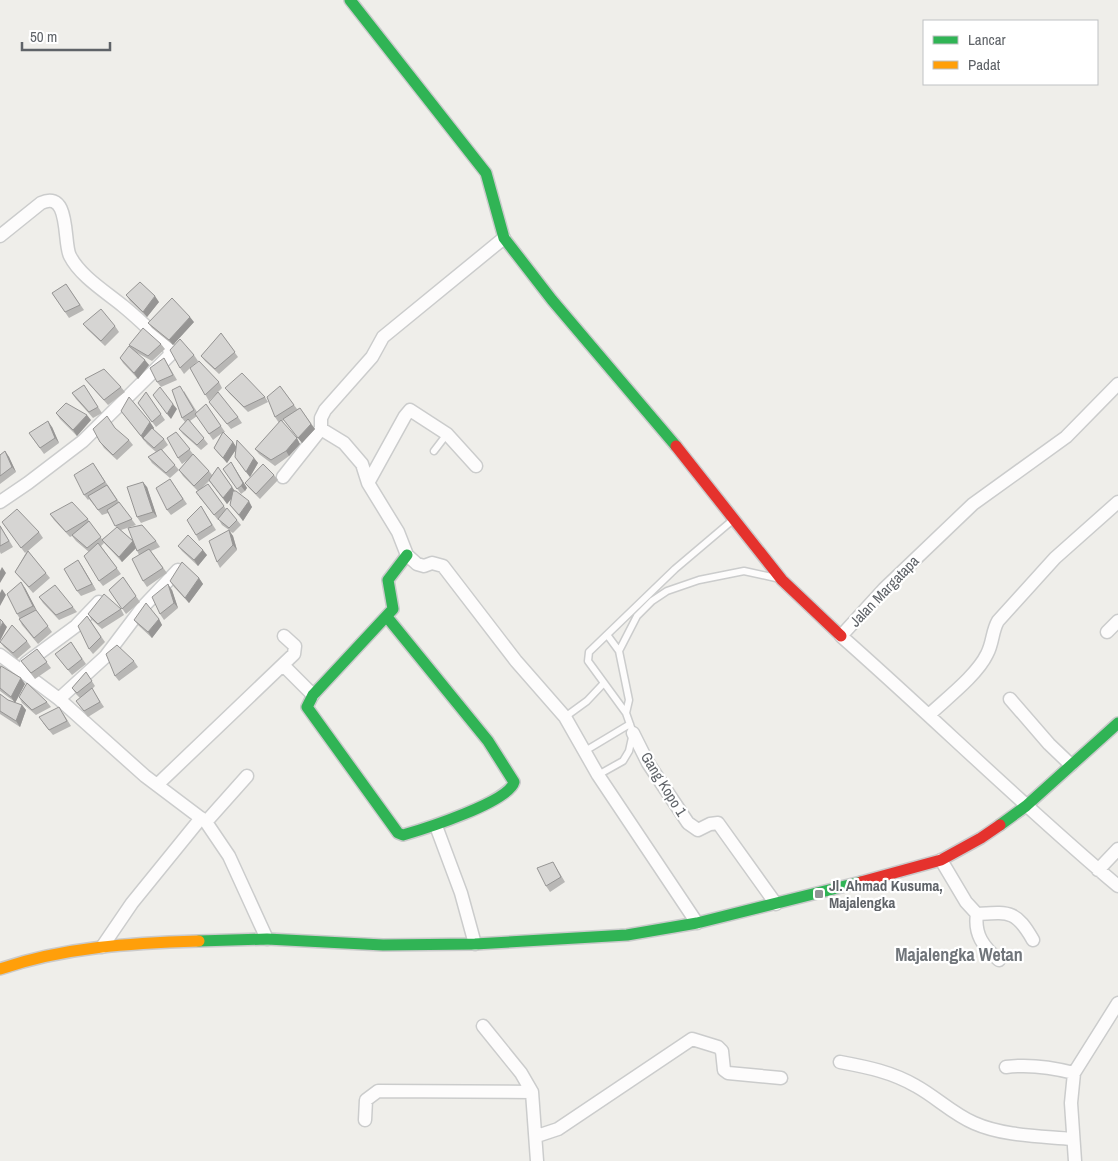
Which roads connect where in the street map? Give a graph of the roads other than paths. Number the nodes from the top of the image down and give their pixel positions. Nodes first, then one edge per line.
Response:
1 (350, 0) edge
2 (0, 236) edge
3 (504, 238) junction
4 (1118, 384) edge
5 (321, 429) junction
6 (448, 434) junction
7 (434, 451) dead end
8 (476, 466) dead end
9 (283, 477) dead end
10 (368, 483) junction
11 (0, 502) edge
12 (1118, 502) edge
13 (735, 518) junction
14 (407, 556) junction
15 (178, 570) edge
16 (782, 580) junction
17 (101, 600) edge
18 (387, 617) junction
19 (1118, 621) edge
20 (1107, 632) dead end
21 (284, 636) dead end
22 (608, 636) junction
23 (841, 636) junction
24 (619, 651) junction
25 (0, 655) edge
26 (283, 665) junction
27 (18, 668) junction
28 (604, 684) junction
29 (313, 695) junction
30 (59, 699) junction
31 (1010, 699) dead end
32 (626, 713) junction
33 (930, 714) junction
34 (564, 717) junction
35 (1118, 723) edge
36 (631, 728) junction
37 (585, 751) junction
38 (1071, 765) junction
39 (598, 775) junction
40 (247, 776) dead end
41 (157, 786) junction
42 (1026, 806) junction
43 (204, 820) junction
44 (436, 826) junction
45 (1118, 849) edge
46 (942, 860) junction
47 (1098, 870) junction
48 (1118, 886) edge
49 (776, 904) junction
50 (977, 914) junction
51 (696, 923) junction
52 (267, 939) junction
53 (1033, 940) dead end
54 (475, 944) junction
55 (102, 947) junction
56 (998, 960) dead end
57 (0, 969) edge
58 (1118, 1004) edge
59 (483, 1026) dead end
60 (840, 1062) dead end
61 (1006, 1066) dead end
62 (1074, 1073) junction
63 (781, 1078) dead end
64 (532, 1092) junction
65 (365, 1120) dead end
66 (537, 1136) junction
67 (1072, 1139) junction
68 (537, 1161) edge
69 (1074, 1161) edge

1 - 3 street
2 - 11 street
3 - 5 street
3 - 13 street
4 - 23 street, Jalan Margatapa
5 - 9 street
5 - 10 street
6 - 7 lane
6 - 8 street
6 - 10 street
10 - 14 street
12 - 33 street
13 - 16 street
13 - 22 lane
14 - 18 street
14 - 34 street
15 - 30 street
16 - 23 street
16 - 24 lane
17 - 27 street
18 - 29 street
18 - 44 street
19 - 20 street
21 - 26 street
22 - 24 lane
22 - 28 lane
23 - 33 street, Jalan Margatapa
24 - 32 lane
25 - 27 street
26 - 29 street
26 - 41 street
27 - 30 street
28 - 32 lane
28 - 34 lane
29 - 44 street
30 - 41 street
31 - 38 street
32 - 36 lane
33 - 42 street, Jalan Margatapa
34 - 37 street
35 - 38 street
36 - 37 lane
36 - 39 lane
36 - 49 street, Gang Kopo 1
37 - 39 street
38 - 42 street
39 - 51 street
40 - 43 street
41 - 43 street
42 - 46 street
42 - 47 street, Jalan Margatapa
43 - 52 street
43 - 55 street
44 - 54 street
45 - 47 street
46 - 49 street
46 - 50 street
47 - 48 street, Jalan Margatapa
49 - 51 street
50 - 53 street
50 - 56 street
51 - 54 street
52 - 54 street
52 - 55 street
55 - 57 street
58 - 62 street
59 - 64 street
60 - 67 street
61 - 62 street
62 - 67 street
63 - 66 street
64 - 65 street
64 - 66 street
66 - 68 street
67 - 69 street

